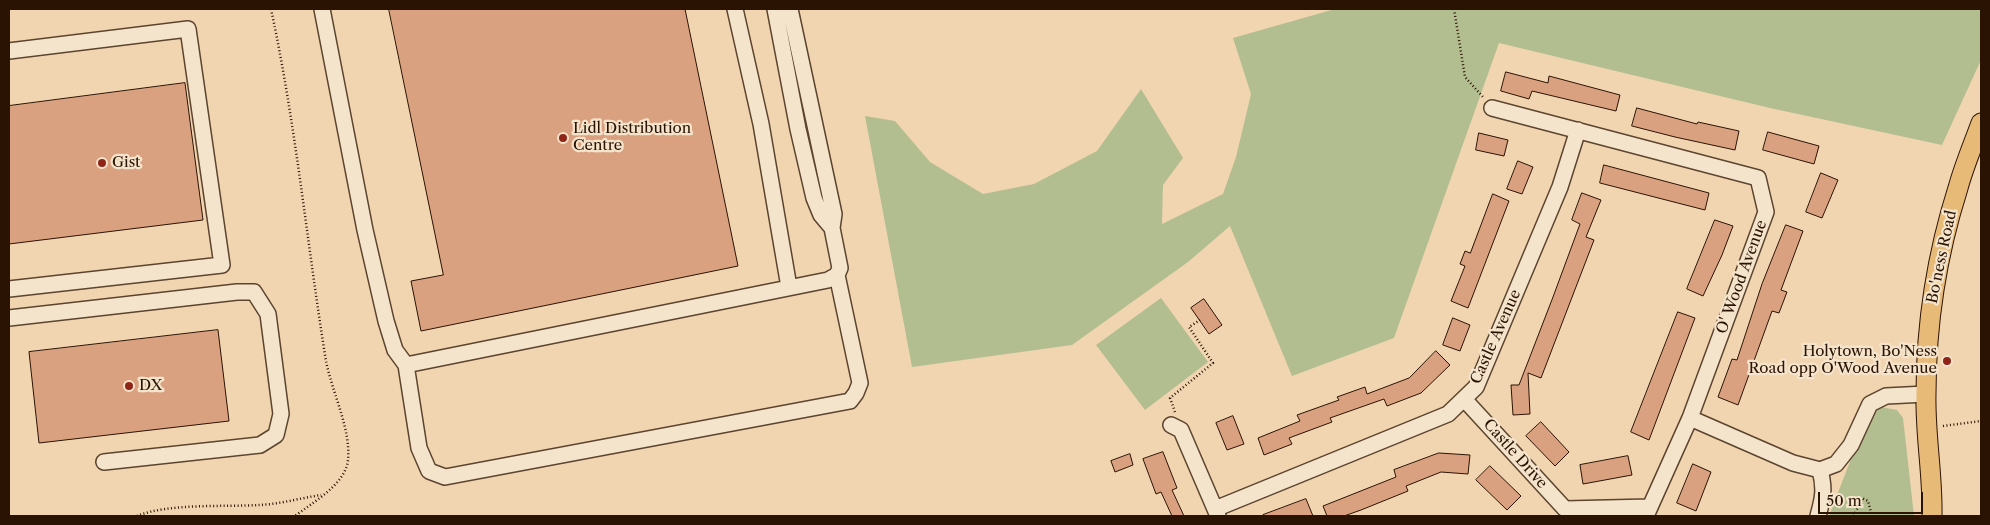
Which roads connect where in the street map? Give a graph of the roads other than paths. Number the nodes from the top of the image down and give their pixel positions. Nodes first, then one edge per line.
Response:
1 (322, 9) edge
2 (735, 9) edge
3 (775, 9) edge
4 (790, 9) edge
5 (9, 52) edge
6 (1492, 108) road end
7 (1981, 123) edge
8 (1578, 130) junction
9 (832, 228) junction
10 (836, 275) junction
11 (789, 287) junction
12 (9, 289) edge
13 (9, 318) edge
14 (406, 365) junction
15 (1926, 394) junction
16 (1464, 399) junction
17 (1690, 418) junction
18 (1176, 428) road end
19 (104, 462) dead end
20 (1820, 470) junction
21 (1932, 497) junction
22 (1648, 512) edge
23 (1217, 513) edge
24 (1565, 513) edge
25 (1818, 516) edge
26 (1932, 516) edge
27 (1940, 516) edge

1 - 14 street
2 - 11 street
3 - 9 street
4 - 9 street
5 - 12 street
6 - 8 street, O' Wood Avenue
7 - 15 main road, Bo'ness Road
8 - 16 street, Castle Avenue
8 - 17 street, O' Wood Avenue
9 - 10 street
10 - 11 street
10 - 14 street
11 - 14 street
13 - 19 street
15 - 20 street
15 - 21 main road, Bo'ness Road
16 - 23 street, Castle Avenue
16 - 24 street, Castle Drive
17 - 20 street
17 - 22 street, O' Wood Avenue
18 - 23 street
20 - 25 street
21 - 26 main road, Bo'ness Road
21 - 27 main road, Bo'ness Road
22 - 24 street, Castle Drive

